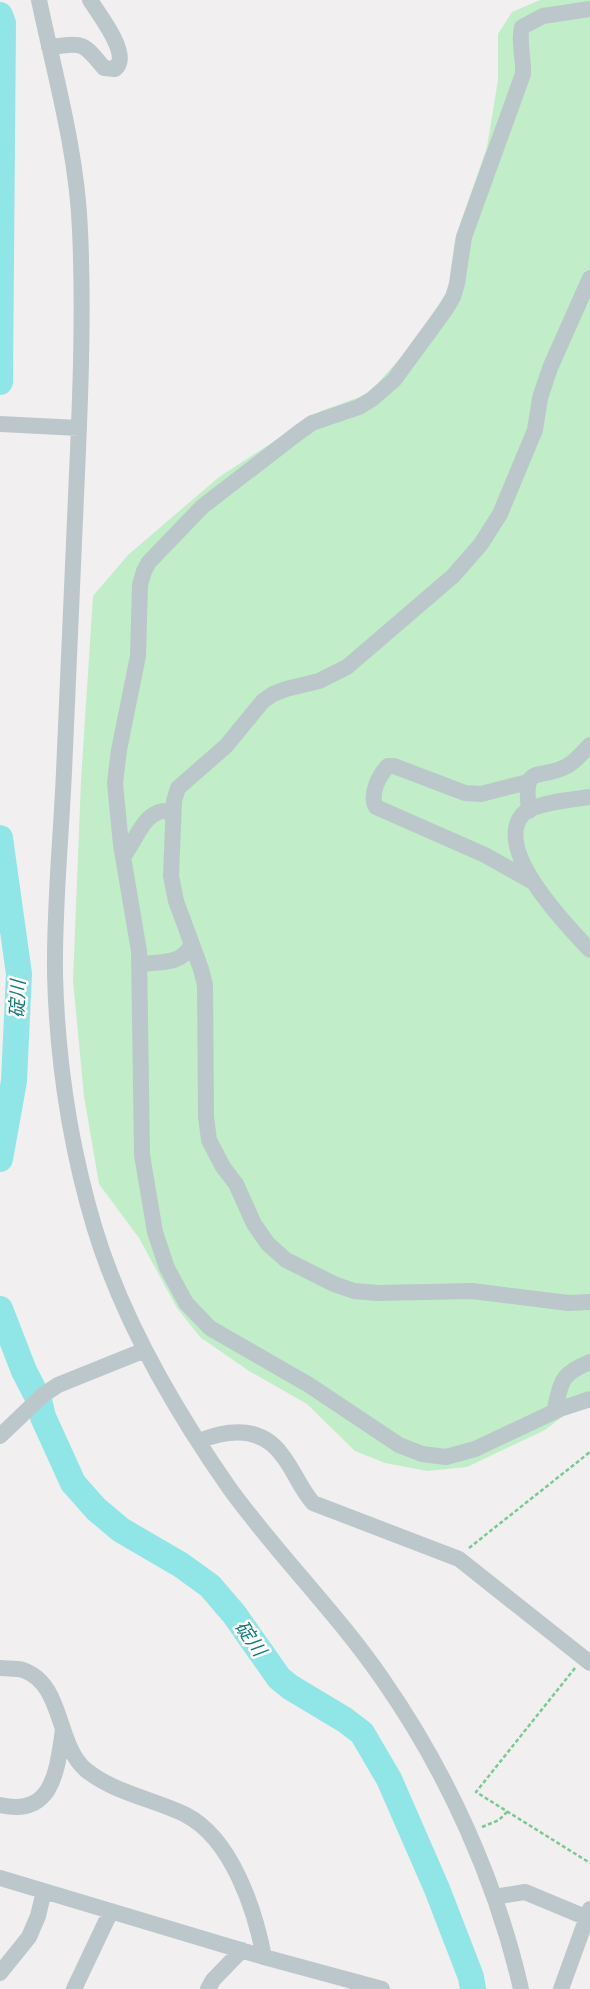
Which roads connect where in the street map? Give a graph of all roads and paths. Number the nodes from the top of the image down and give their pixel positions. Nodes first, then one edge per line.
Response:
1 (39, 0) edge
2 (90, 0) edge
3 (590, 9) edge
4 (49, 47) junction
5 (590, 278) edge
6 (7, 424) edge
7 (79, 428) junction
8 (590, 745) edge
9 (528, 782) junction
10 (590, 796) edge
11 (529, 811) junction
12 (173, 819) junction
13 (123, 858) junction
14 (533, 882) junction
15 (191, 945) junction
16 (590, 950) edge
17 (139, 964) junction
18 (590, 1302) edge
19 (145, 1350) junction
20 (590, 1362) edge
21 (590, 1399) edge
22 (554, 1412) junction
23 (0, 1436) edge
24 (199, 1441) junction
25 (590, 1452) edge
26 (456, 1558) junction
27 (587, 1660) edge
28 (0, 1668) edge
29 (63, 1728) junction
30 (0, 1805) edge
31 (507, 1812) junction
32 (465, 1830) junction
33 (590, 1863) edge
34 (0, 1878) edge
35 (44, 1891) junction
36 (494, 1896) junction
37 (111, 1911) junction
38 (588, 1913) edge
39 (242, 1950) junction
40 (264, 1957) junction
41 (0, 1973) edge
42 (74, 1989) edge
43 (208, 1989) edge
44 (382, 1989) edge
45 (521, 1989) edge
46 (561, 1989) edge

1 - 4 street
2 - 4 street
3 - 13 street
4 - 7 street
5 - 12 street
6 - 7 street
7 - 19 street
8 - 9 street
9 - 11 street
9 - 14 street
10 - 11 street
11 - 14 street
12 - 13 street
12 - 15 street
13 - 17 street
14 - 16 street
15 - 17 street
15 - 18 street
17 - 22 street
19 - 23 street
19 - 24 street
20 - 22 street
21 - 22 street
24 - 26 street
24 - 32 street
25 - 26 path
26 - 27 street
27 - 31 path
28 - 29 street
29 - 30 street
29 - 40 street
31 - 32 path
31 - 33 path
32 - 36 street
34 - 35 street
35 - 37 street
35 - 41 street
36 - 38 street
36 - 45 street
37 - 39 street
37 - 42 street
38 - 46 street
39 - 40 street
39 - 43 street
40 - 44 street

